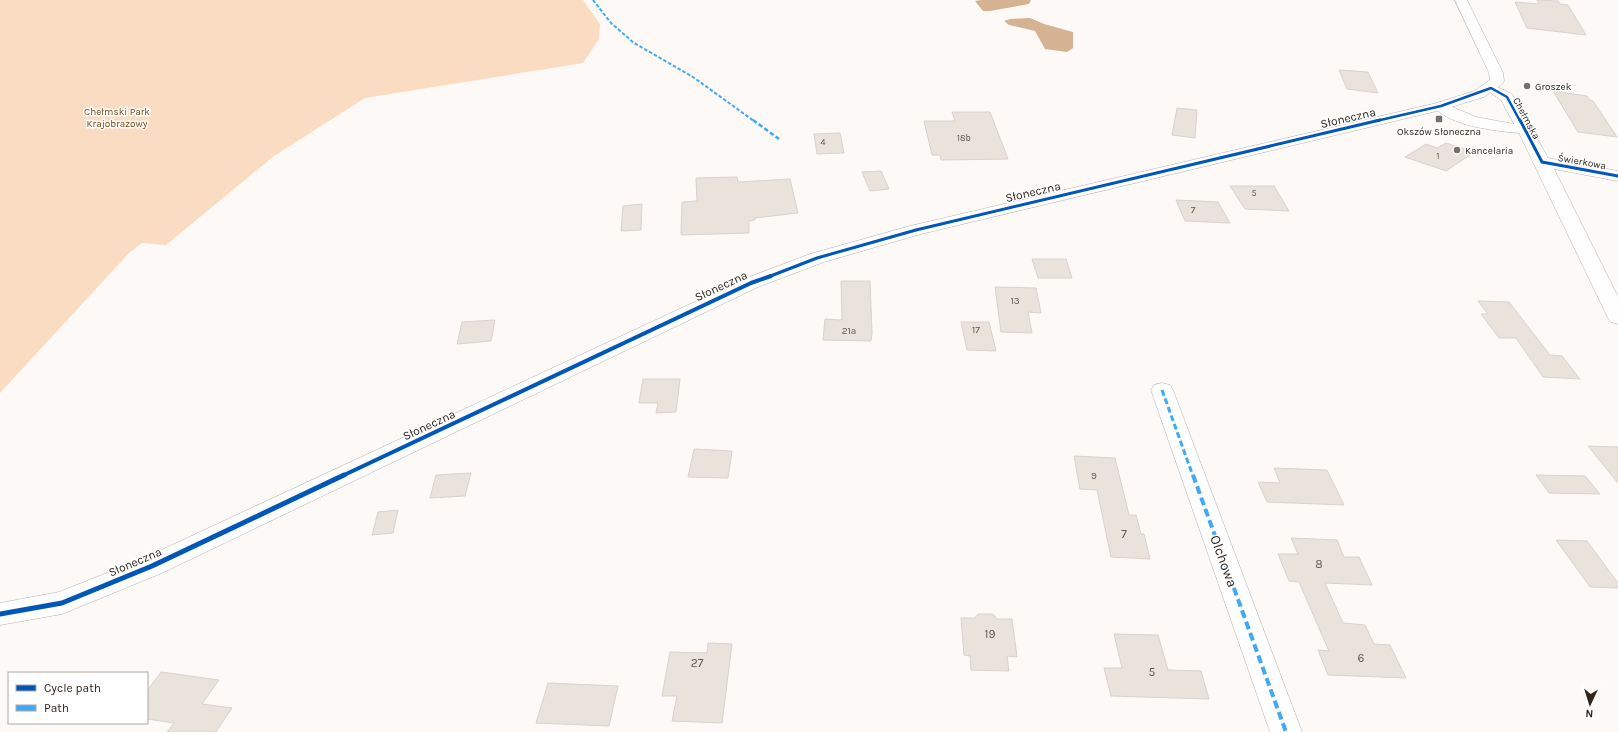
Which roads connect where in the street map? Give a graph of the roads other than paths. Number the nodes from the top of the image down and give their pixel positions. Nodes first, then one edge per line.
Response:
1 (1461, 0) edge
2 (1491, 88) junction
3 (1441, 106) junction
4 (1524, 129) junction
5 (1542, 162) junction
6 (1618, 176) edge
7 (1612, 294) edge
8 (1618, 318) edge
9 (1162, 390) dead end
10 (0, 614) edge
11 (1286, 732) edge

1 - 2 main road
2 - 3 main road, Słoneczna
2 - 4 main road, Chełmska
3 - 4 main road
3 - 10 main road, Słoneczna
4 - 5 main road, Chełmska
5 - 6 main road, Świerkowa
5 - 7 main road, Chełmska
7 - 8 main road, Chełmska
9 - 11 main road, Olchowa

